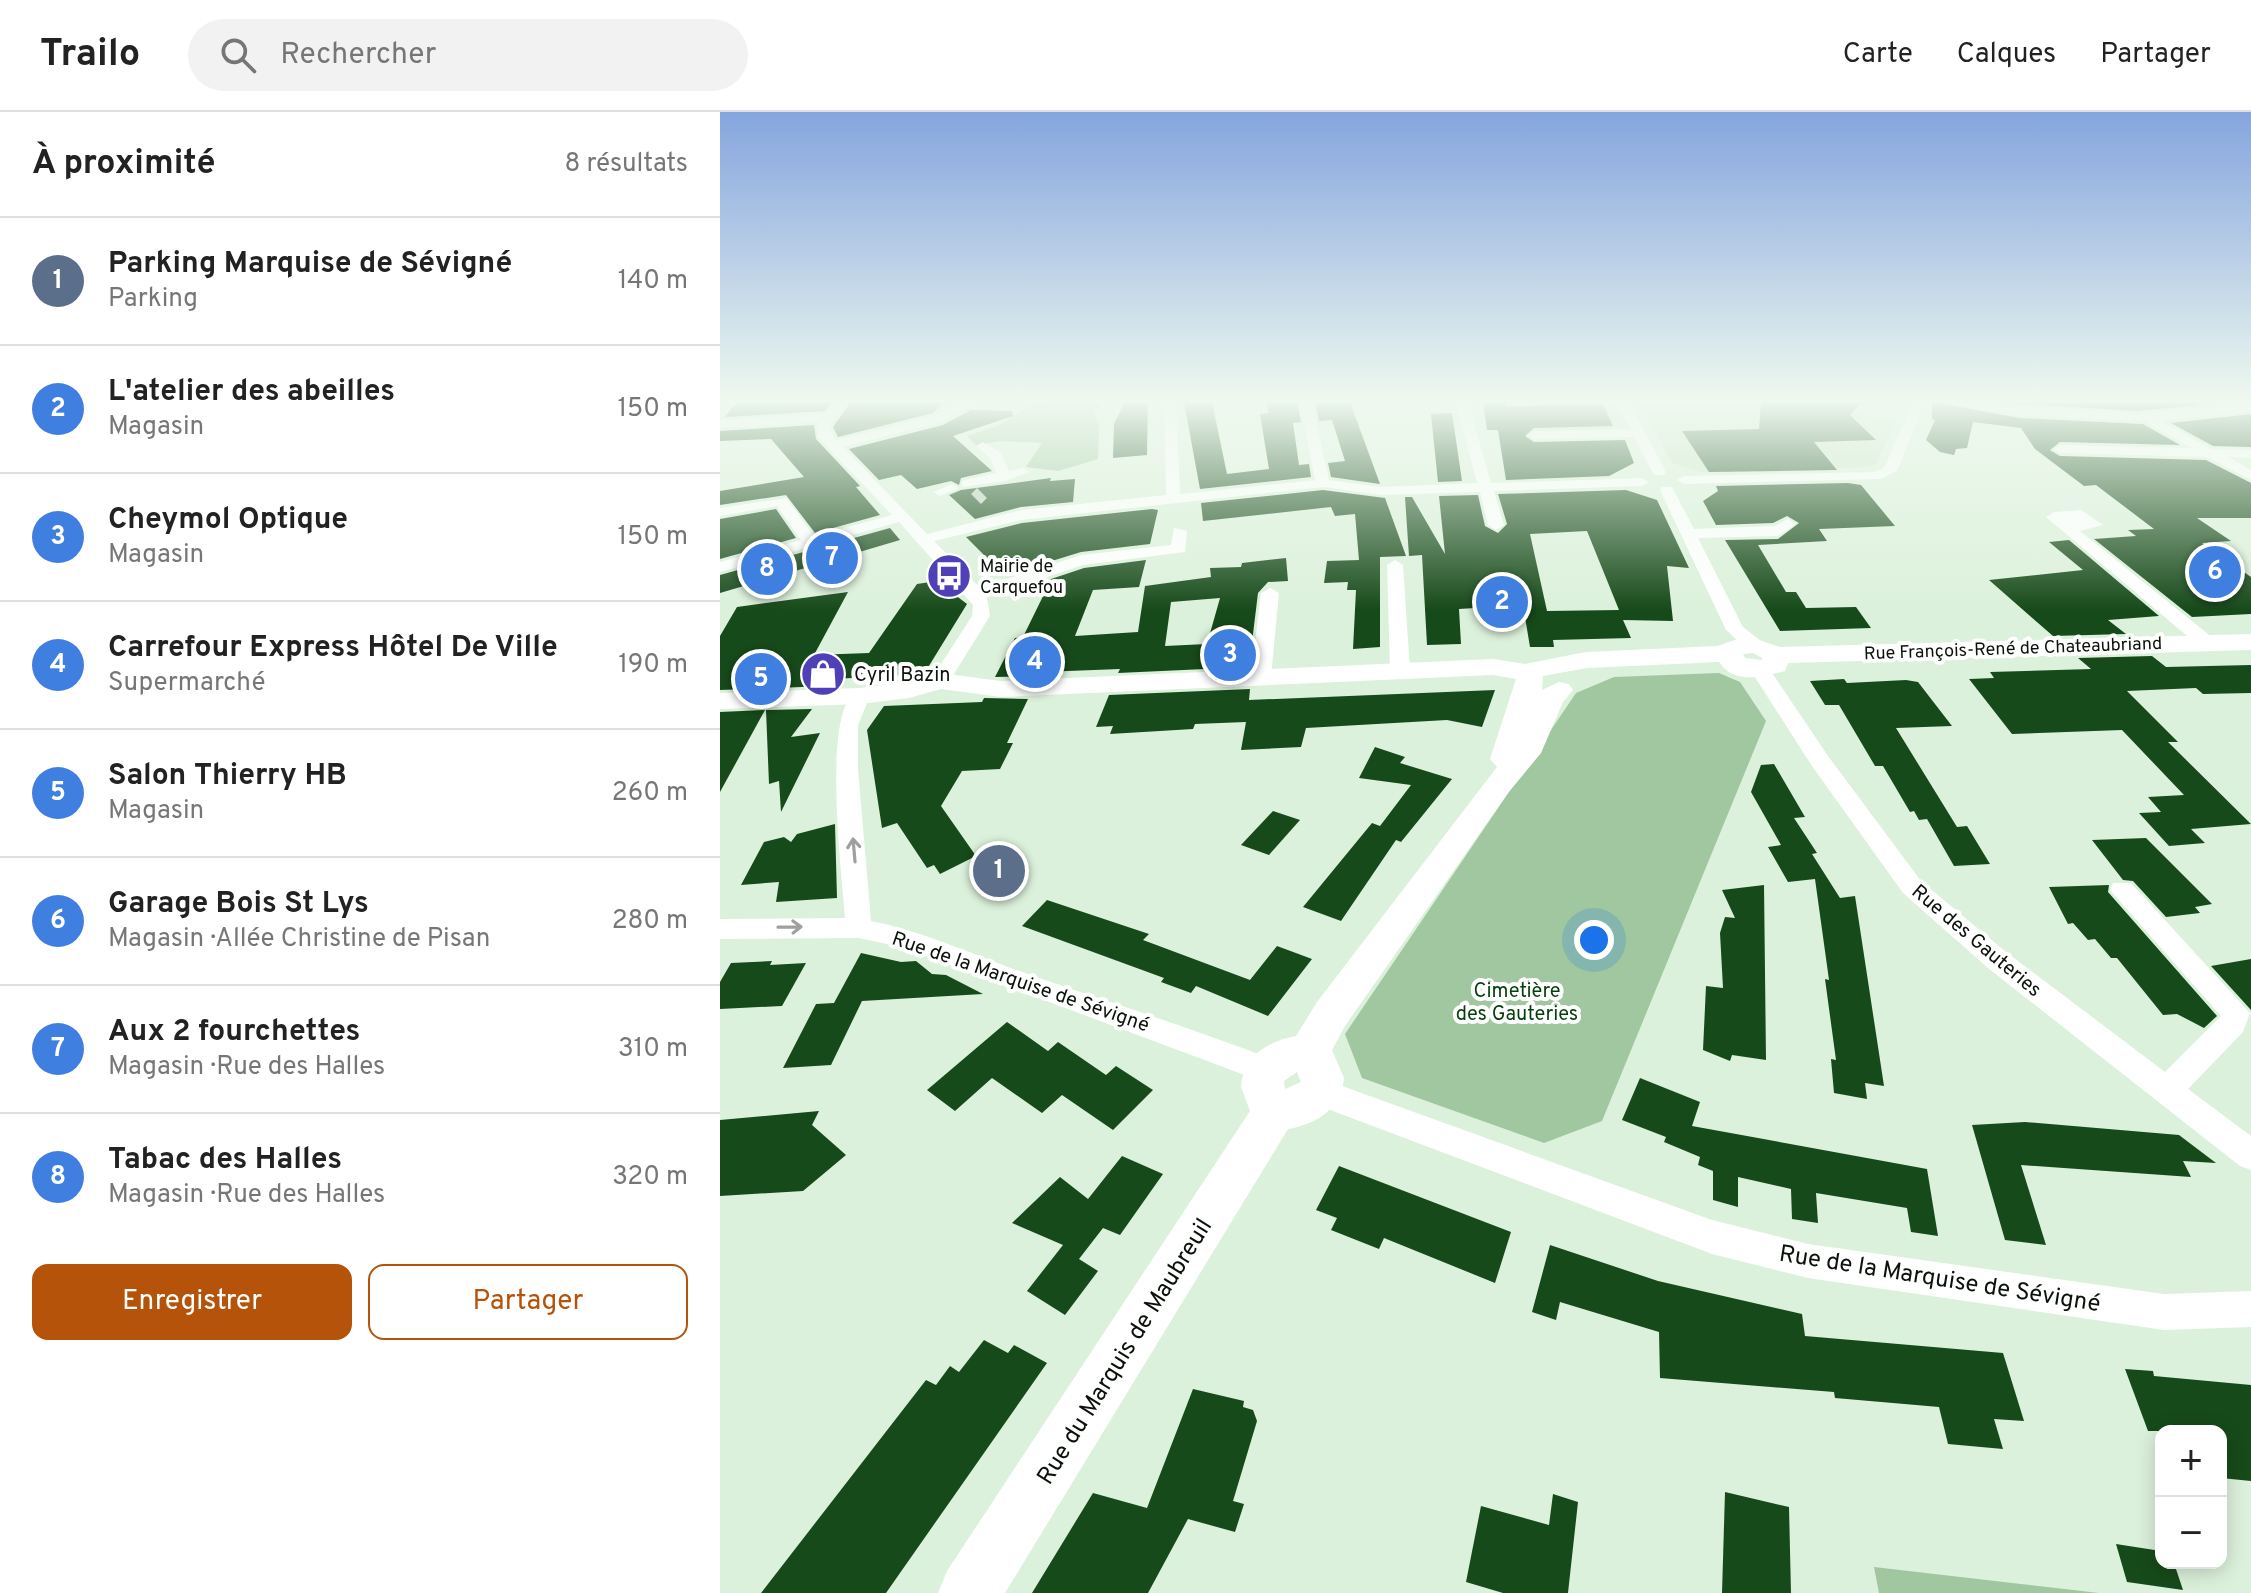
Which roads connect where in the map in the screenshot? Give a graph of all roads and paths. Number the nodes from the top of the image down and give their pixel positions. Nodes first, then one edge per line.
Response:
1 (859, 471) edge
2 (1002, 471) edge
3 (1172, 471) edge
4 (1321, 471) edge
5 (1482, 471) edge
6 (1890, 471) edge
7 (1023, 472) dead end
8 (1659, 472) joint
9 (1005, 477) junction
10 (1684, 480) junction
11 (1642, 482) junction
12 (1323, 483) junction
13 (1487, 487) junction
14 (953, 488) tunnel mouth
15 (1667, 490) junction
16 (1173, 499) junction
17 (720, 512) edge
18 (902, 517) junction
19 (1788, 524) dead end
20 (1496, 525) dead end
21 (2067, 527) dead end
22 (1179, 531) dead end
23 (1688, 534) junction
24 (924, 539) junction
25 (810, 542) junction
26 (1395, 565) dead end
27 (720, 567) edge
28 (1270, 593) dead end
29 (977, 595) junction
30 (2206, 642) junction
31 (2251, 642) edge
32 (1746, 652) junction
33 (1400, 670) junction
34 (1261, 676) junction
35 (1549, 678) junction
36 (940, 681) junction
37 (860, 696) junction
38 (720, 701) edge
39 (2122, 890) dead end
40 (859, 928) junction
41 (720, 929) edge
42 (1293, 1081) junction
43 (2167, 1090) junction
44 (2251, 1155) edge
45 (2251, 1309) edge
46 (969, 1593) edge

1 - 18 street
2 - 9 street
3 - 16 street
4 - 12 street
5 - 13 street
6 - 10 street
7 - 9 street
8 - 10 street
8 - 11 street
9 - 14 street
10 - 15 street
11 - 13 street
11 - 15 street
12 - 13 street
12 - 16 street
13 - 20 street
15 - 23 street, Rue des Gauteries
16 - 24 street
17 - 25 street
18 - 24 street
18 - 25 street
19 - 23 street
21 - 30 street
22 - 29 street
23 - 32 street, Rue des Gauteries
24 - 29 street
25 - 27 street
26 - 33 street
28 - 34 street
29 - 36 street
30 - 31 street, Rue François-René de Chateaubriand
30 - 32 street, Rue François-René de Chateaubriand
32 - 35 street, Rue François-René de Chateaubriand
32 - 43 street, Rue des Gauteries
33 - 34 street, Rue François-René de Chateaubriand
33 - 35 street, Rue François-René de Chateaubriand
34 - 36 street, Rue François-René de Chateaubriand
35 - 42 street, Rue du Marquis de Maubreuil
36 - 37 street, Rue François-René de Chateaubriand
37 - 38 street, Rue François-René de Chateaubriand
40 -> 37 street
39 - 43 street
41 -> 40 street, Rue de la Marquise de Sévigné
40 - 42 street, Rue de la Marquise de Sévigné
42 - 45 street, Rue de la Marquise de Sévigné
42 - 46 street, Rue du Marquis de Maubreuil
43 - 44 street, Rue des Gauteries

